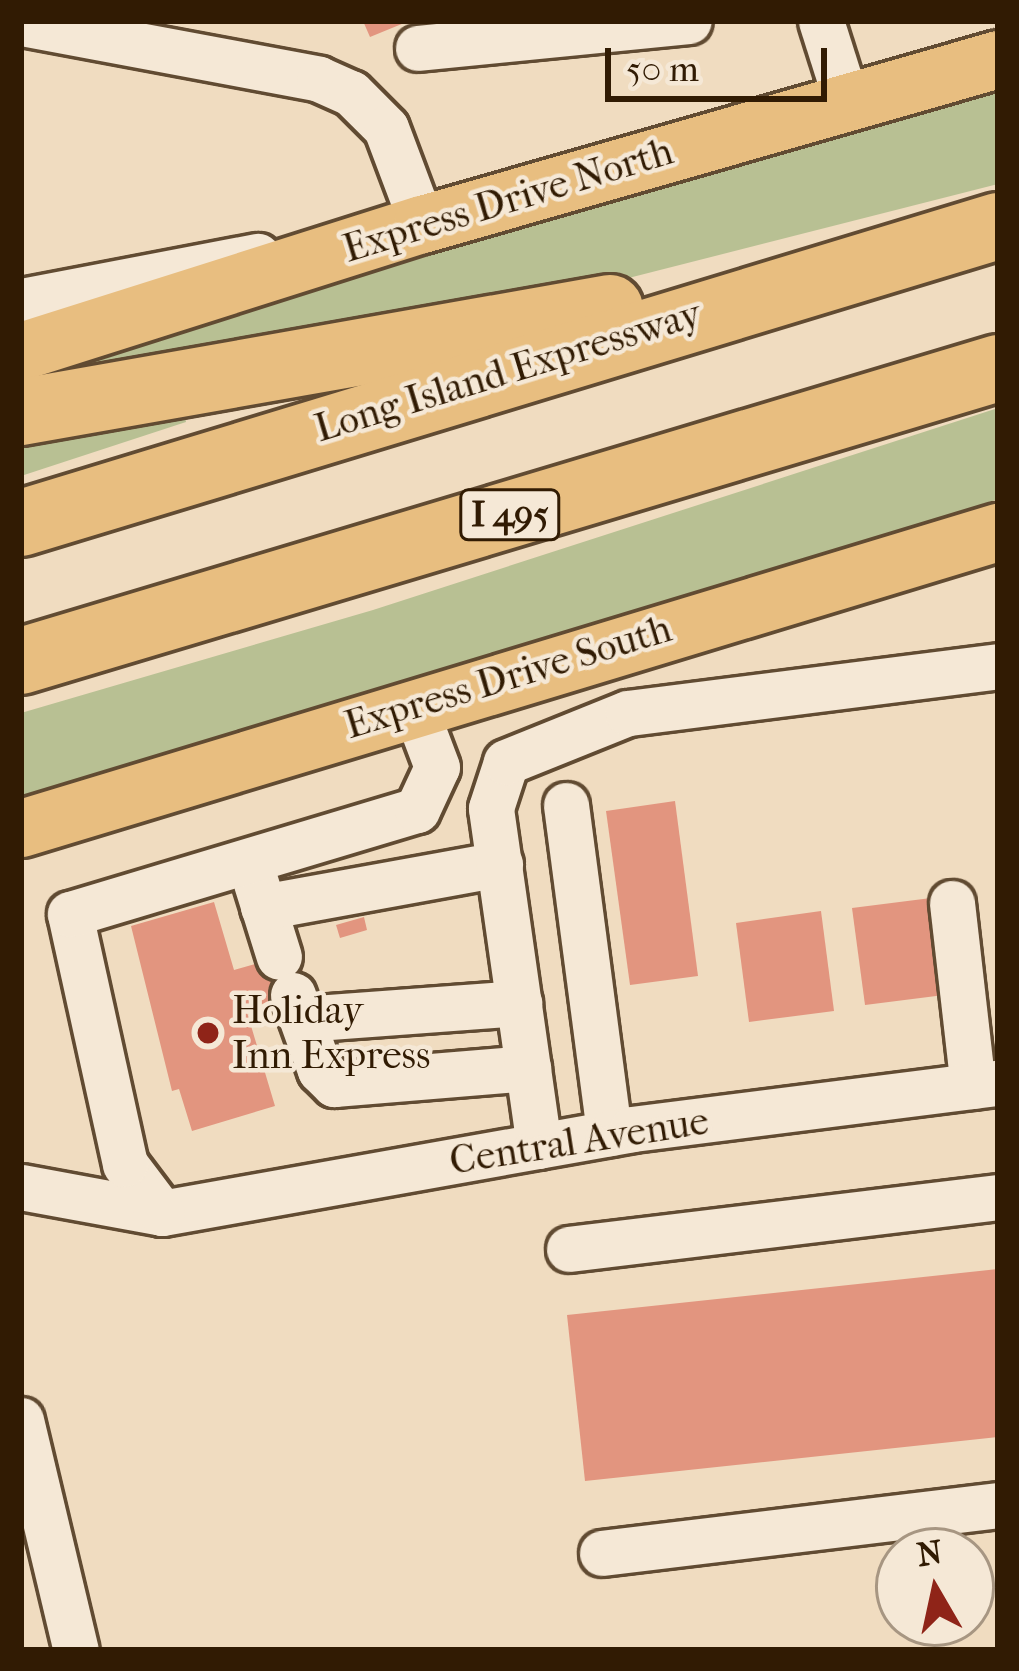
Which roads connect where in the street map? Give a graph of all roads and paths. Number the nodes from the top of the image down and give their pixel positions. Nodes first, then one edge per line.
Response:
1 (689, 21) edge
2 (821, 21) edge
3 (21, 23) edge
4 (418, 48) dead end
5 (998, 59) edge
6 (846, 100) junction
7 (422, 224) junction
8 (998, 226) edge
9 (368, 241) junction
10 (745, 298) junction
11 (21, 301) edge
12 (21, 351) edge
13 (998, 368) edge
14 (21, 412) edge
15 (21, 523) edge
16 (998, 532) edge
17 (21, 661) edge
18 (998, 666) edge
19 (414, 706) junction
20 (566, 805) dead end
21 (21, 828) edge
22 (248, 857) junction
23 (500, 863) junction
24 (952, 903) dead end
25 (263, 907) junction
26 (291, 990) junction
27 (519, 1003) junction
28 (528, 1068) junction
29 (986, 1085) edge
30 (609, 1133) junction
31 (538, 1146) junction
32 (21, 1187) edge
33 (998, 1197) edge
34 (162, 1213) junction
35 (569, 1249) dead end
36 (21, 1420) edge
37 (998, 1505) edge
38 (602, 1553) dead end
39 (76, 1650) edge

1 - 4 street
2 - 6 street
3 - 7 street
5 - 6 main road, Express Drive North
6 - 7 main road, Express Drive North
7 - 9 main road, Express Drive North
8 - 10 highway, Long Island Expressway
9 - 11 street
9 - 12 main road, Express Drive North
10 - 14 highway
10 - 15 highway, Long Island Expressway
13 - 17 highway, I 495
16 - 19 main road, Express Drive South
18 - 23 street
19 - 21 main road, Express Drive South
19 - 22 street
20 - 30 street
22 - 25 street
22 - 34 street
23 - 25 street
23 - 27 street
24 - 29 street
25 - 26 street
26 - 27 street
26 - 28 street
27 - 28 street
28 - 31 street
29 - 30 street, Central Avenue
30 - 31 street, Central Avenue
31 - 34 street, Central Avenue
32 - 34 street
33 - 35 street
36 - 39 street
37 - 38 street

